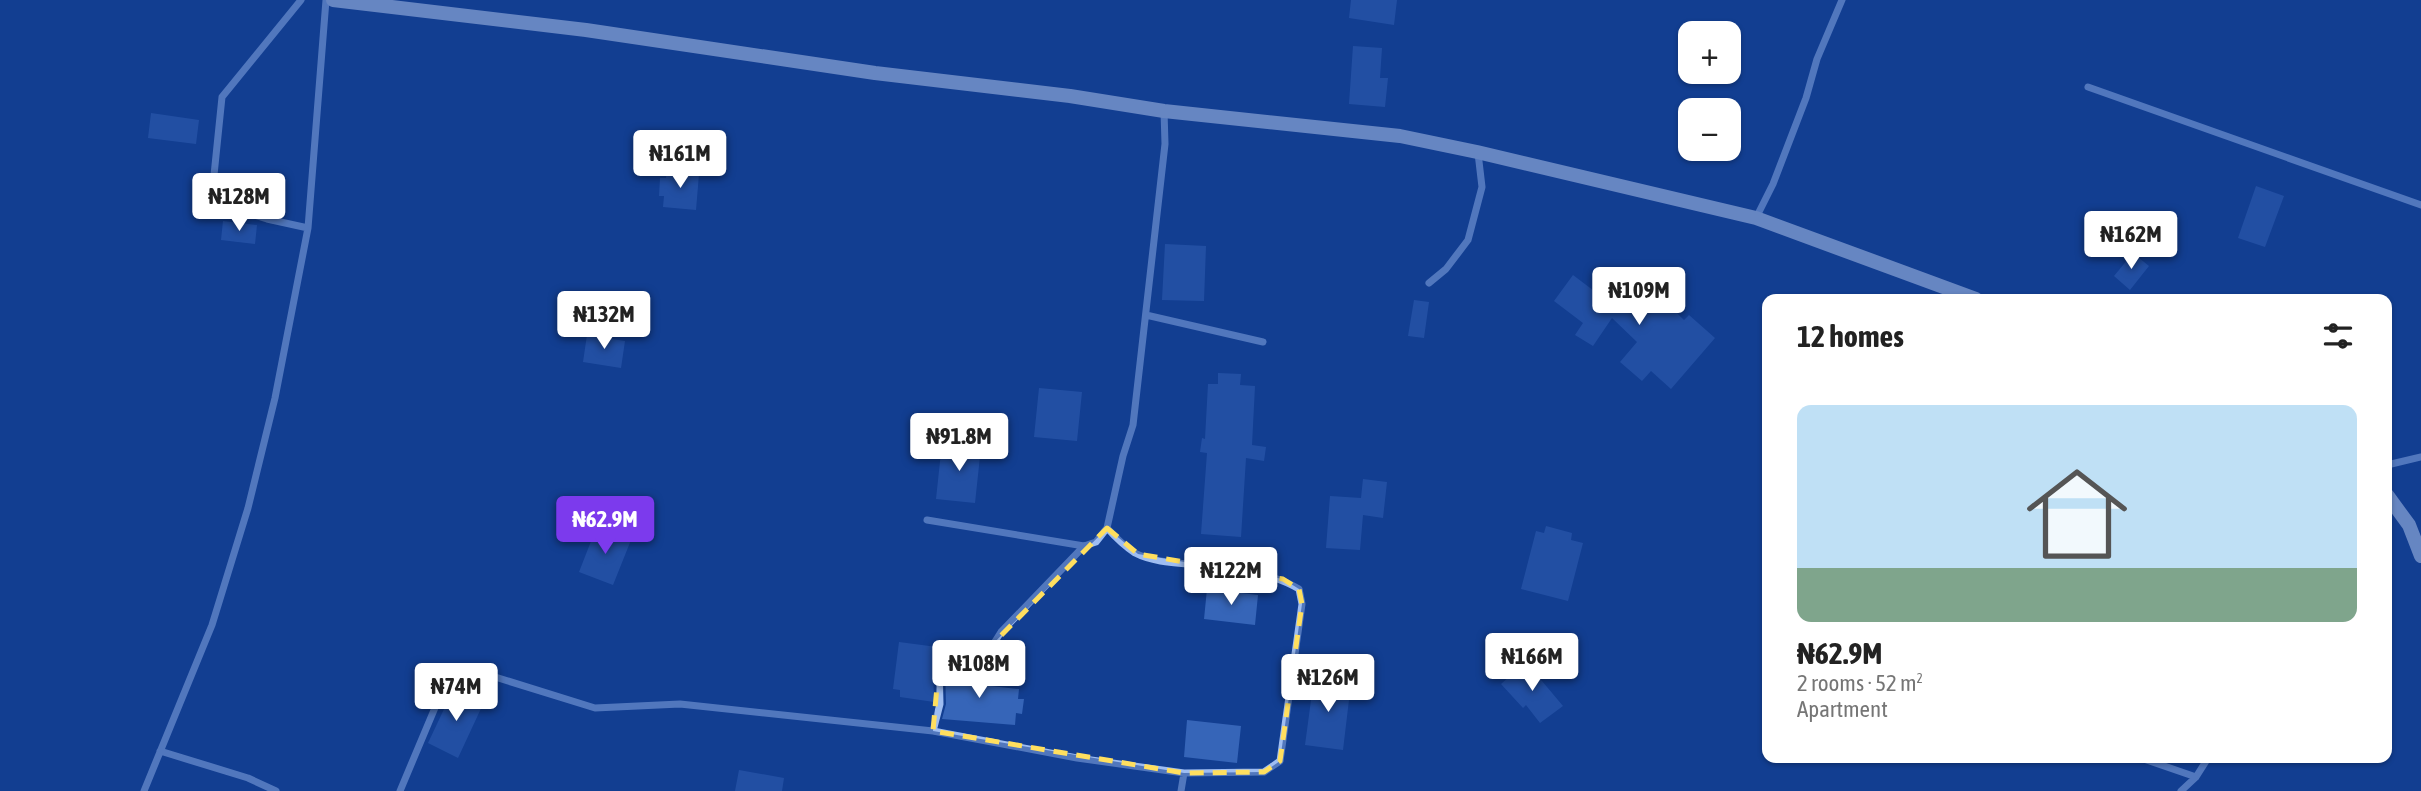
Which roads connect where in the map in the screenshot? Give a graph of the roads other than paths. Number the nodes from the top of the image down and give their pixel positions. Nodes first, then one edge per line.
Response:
1 (302, 0) edge
2 (326, 0) edge
3 (333, 0) edge
4 (1842, 0) edge
5 (2088, 87) dead end
6 (1164, 111) junction
7 (1478, 152) junction
8 (2421, 205) edge
9 (1756, 218) junction
10 (308, 228) junction
11 (1429, 283) dead end
12 (1962, 294) edge
13 (1146, 314) junction
14 (1263, 342) dead end
15 (2421, 457) edge
16 (2392, 464) edge
17 (2392, 502) edge
18 (927, 520) dead end
19 (1107, 528) junction
20 (1084, 546) junction
21 (2421, 556) edge
22 (933, 731) junction
23 (160, 751) junction
24 (2155, 763) edge
25 (2205, 763) edge
26 (1184, 773) junction
27 (2196, 777) junction
28 (145, 791) edge
29 (276, 791) edge
30 (401, 791) edge
31 (1181, 791) edge
32 (2181, 791) edge

1 - 10 street
2 - 10 street
3 - 6 street
4 - 9 street
5 - 8 street
6 - 7 street
6 - 13 street
7 - 9 street
7 - 11 street
9 - 12 street
10 - 23 street
13 - 14 street
13 - 19 street
15 - 16 street
17 - 21 street
18 - 20 street
19 - 20 street
19 - 26 street
20 - 22 street
22 - 26 street
22 - 30 street
23 - 28 street
23 - 29 street
24 - 27 street
25 - 27 street
26 - 31 street
27 - 32 street

